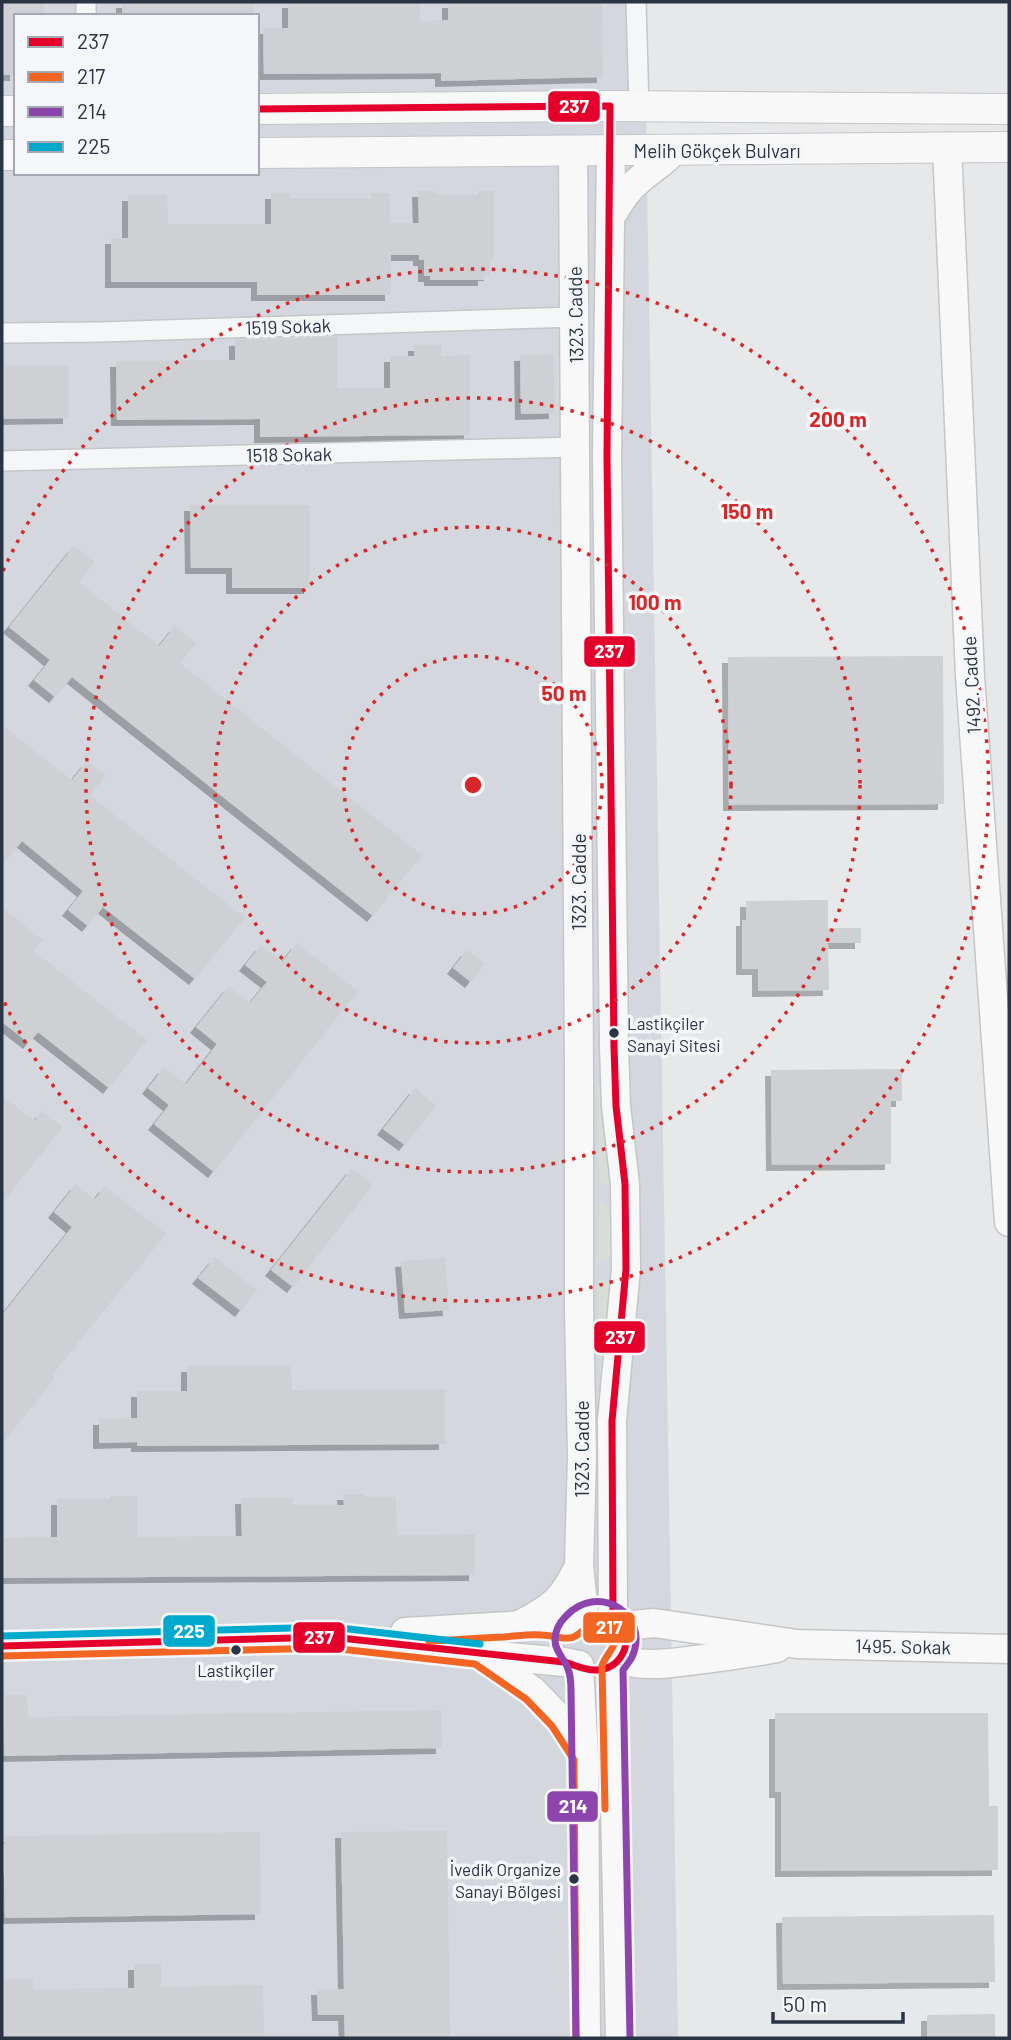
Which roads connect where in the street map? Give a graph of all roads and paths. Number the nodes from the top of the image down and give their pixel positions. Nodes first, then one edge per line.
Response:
1 (636, 2) edge
2 (573, 106) junction
3 (625, 106) junction
4 (259, 109) edge
5 (1009, 109) edge
6 (947, 147) junction
7 (1009, 147) edge
8 (573, 150) junction
9 (611, 150) junction
10 (673, 151) junction
11 (259, 153) edge
12 (610, 218) junction
13 (575, 317) junction
14 (2, 333) edge
15 (576, 447) junction
16 (2, 461) edge
17 (579, 1067) junction
18 (615, 1067) junction
19 (580, 1182) junction
20 (625, 1184) junction
21 (1009, 1222) edge
22 (579, 1268) junction
23 (626, 1269) junction
24 (579, 1566) junction
25 (577, 1621) junction
26 (618, 1621) junction
27 (519, 1625) junction
28 (331, 1637) junction
29 (797, 1644) junction
30 (2, 1646) edge
31 (1009, 1648) edge
32 (479, 1654) junction
33 (616, 1663) junction
34 (579, 1665) junction
35 (584, 1757) junction
36 (586, 2038) edge
37 (620, 2038) edge

1 - 3 street
2 - 3 main road
2 - 4 main road
2 - 8 main road
3 - 5 main road
3 - 9 main road
6 - 7 main road, Melih Gökçek Bulvarı
6 - 10 main road, Melih Gökçek Bulvarı
6 - 21 main road, 1492. Cadde
8 - 9 main road, Melih Gökçek Bulvarı
8 - 11 main road, Melih Gökçek Bulvarı
8 - 13 main road, 1323. Cadde
9 - 10 main road, Melih Gökçek Bulvarı
9 - 12 main road
10 - 12 main road
12 - 18 main road
13 - 14 street, 1519 Sokak
13 - 15 main road, 1323. Cadde
15 - 16 street, 1518 Sokak
15 - 17 main road, 1323. Cadde
17 - 18 main road
17 - 19 main road, 1323. Cadde
18 - 20 main road
19 - 20 main road
19 - 22 main road, 1323. Cadde
20 - 23 main road
22 - 23 main road
22 - 24 main road, 1323. Cadde
23 - 26 main road
24 - 25 main road, 1323. Cadde
24 - 27 main road
25 - 26 main road
25 - 27 main road
25 - 34 main road
26 - 29 main road, 1495. Sokak
26 - 33 main road
27 - 28 main road
28 - 30 main road
28 - 32 main road
29 - 31 main road, 1495. Sokak
29 - 33 main road, 1495. Sokak
32 - 34 main road
32 - 35 main road
33 - 34 main road
33 - 37 main road
34 - 35 main road
35 - 36 main road

